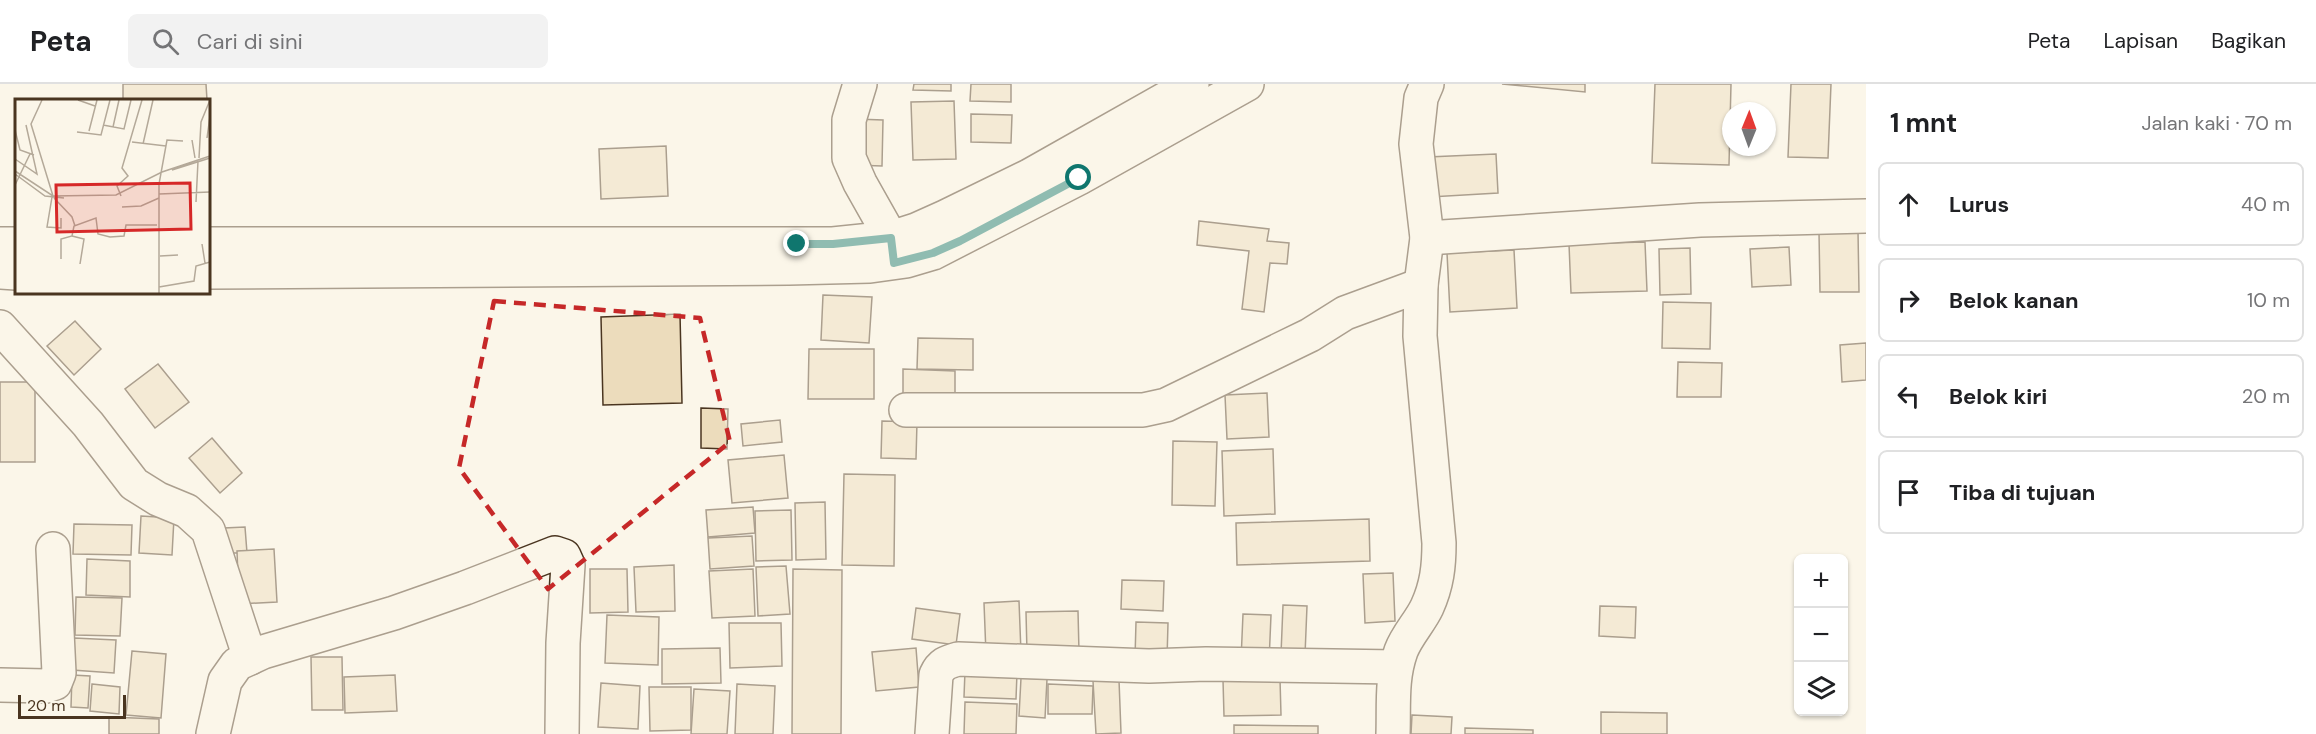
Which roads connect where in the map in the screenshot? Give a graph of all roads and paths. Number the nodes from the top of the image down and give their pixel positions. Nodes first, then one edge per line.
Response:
1 (860, 84) edge
2 (1192, 84) edge
3 (1247, 84) edge
4 (1427, 84) edge
5 (1866, 216) edge
6 (1427, 238) junction
7 (210, 243) edge
8 (893, 250) junction
9 (0, 272) edge
10 (210, 272) edge
11 (15, 273) edge
12 (1421, 285) junction
13 (0, 327) edge
14 (906, 410) dead end
15 (53, 549) dead end
16 (250, 658) junction
17 (1396, 667) junction
18 (0, 685) edge
19 (213, 734) edge
20 (562, 734) edge
21 (932, 734) edge
22 (1392, 734) edge

1 - 8 street
2 - 8 street
3 - 8 street
4 - 6 street
5 - 6 street
6 - 12 street
7 - 8 street
8 - 10 street
9 - 11 street
12 - 14 street
12 - 17 street
13 - 16 street
15 - 18 street
16 - 19 street
16 - 20 street
17 - 21 street
17 - 22 street

